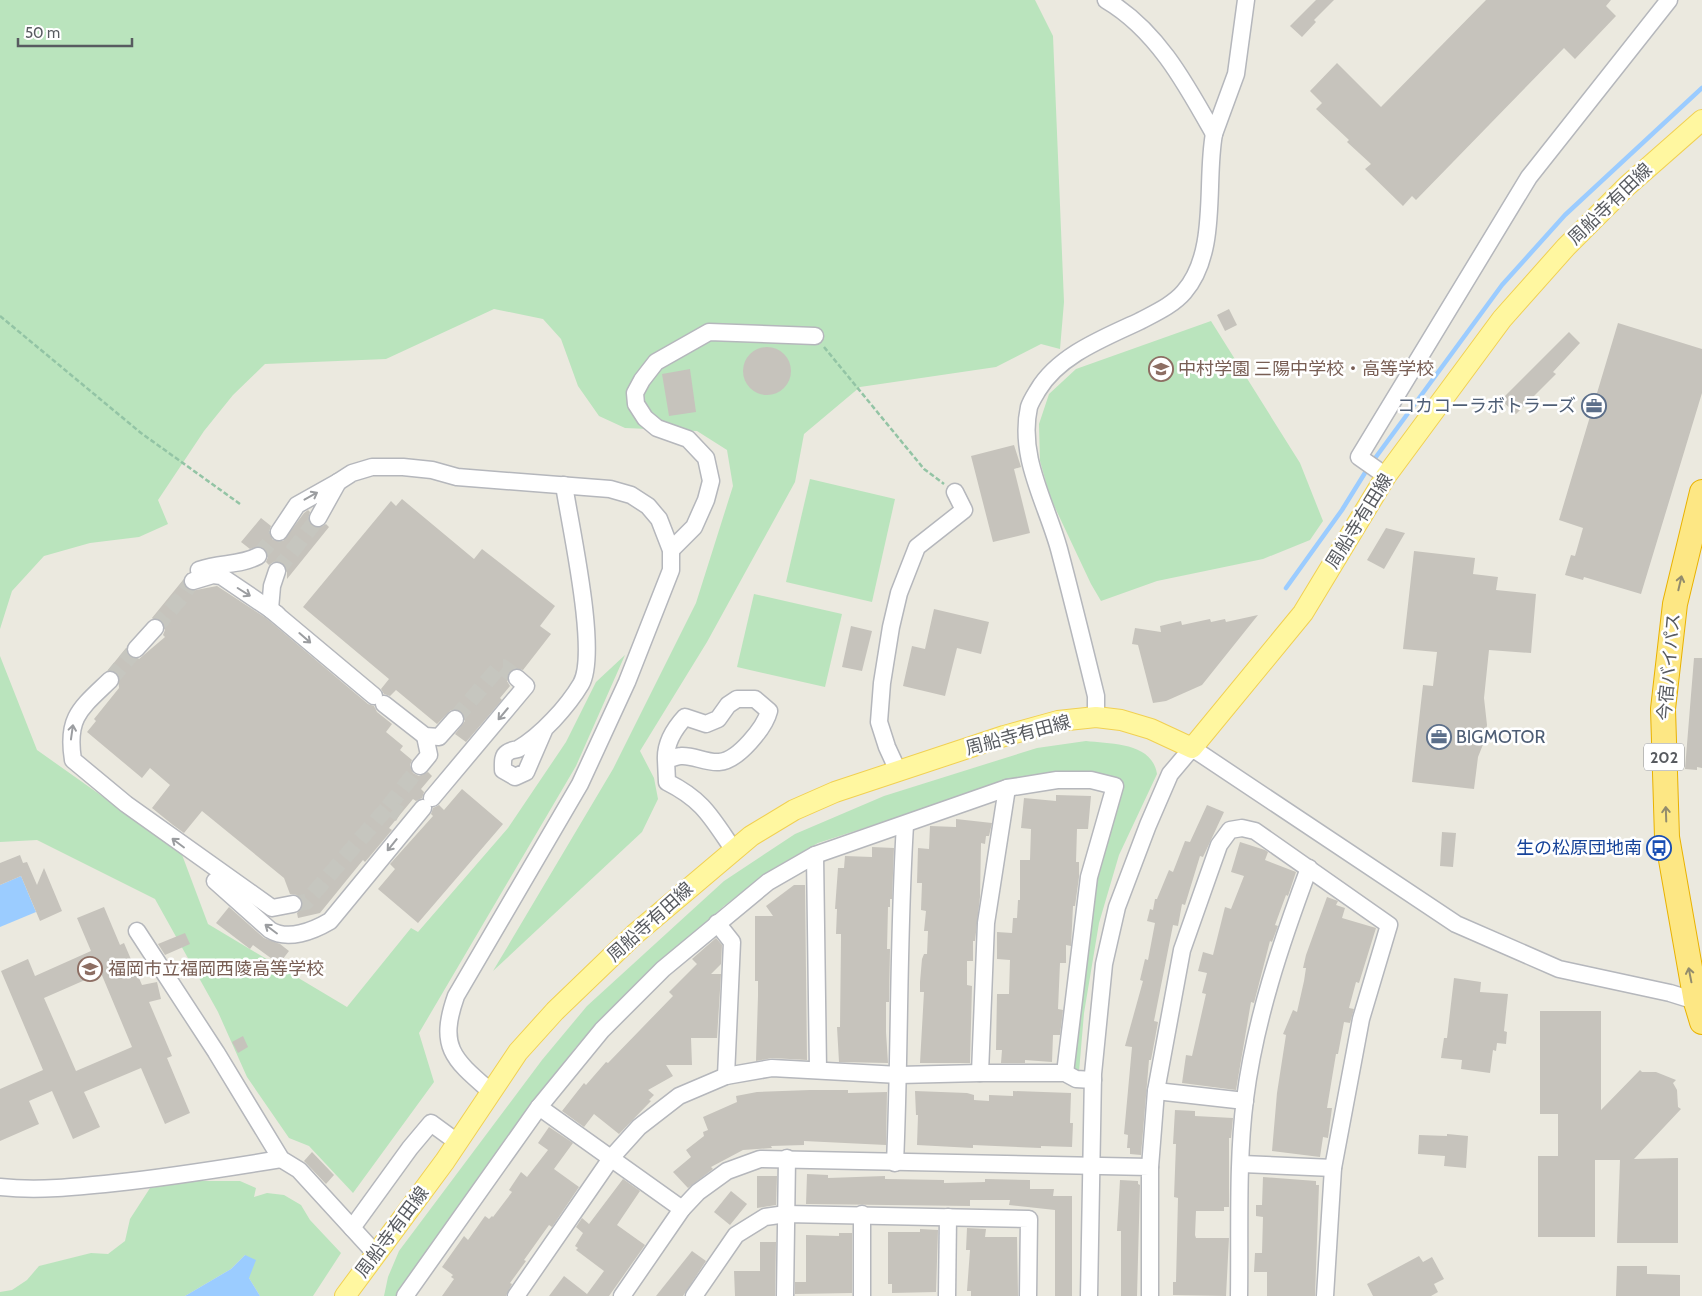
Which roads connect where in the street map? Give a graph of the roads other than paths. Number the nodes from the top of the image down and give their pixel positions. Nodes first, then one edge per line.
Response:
1 (1106, 0) edge
2 (1246, 0) edge
3 (1669, 0) edge
4 (1702, 120) edge
5 (1214, 134) junction
6 (815, 336) road end
7 (1386, 476) junction
8 (338, 482) junction
9 (564, 485) junction
10 (955, 492) road end
11 (1702, 492) edge
12 (318, 518) tunnel mouth
13 (279, 532) tunnel mouth
14 (671, 550) junction
15 (258, 556) tunnel mouth
16 (277, 571) tunnel mouth
17 (279, 615) junction
18 (155, 628) tunnel mouth
19 (136, 649) tunnel mouth
20 (517, 678) dead end
21 (110, 680) tunnel mouth
22 (1096, 717) junction
23 (455, 719) tunnel mouth
24 (545, 728) dead end
25 (425, 736) junction
26 (1192, 748) junction
27 (666, 760) junction
28 (420, 766) tunnel mouth
29 (898, 771) junction
30 (1007, 788) junction
31 (906, 825) junction
32 (733, 849) junction
33 (815, 855) junction
34 (204, 862) junction
35 (1309, 868) junction
36 (293, 904) tunnel mouth
37 (717, 924) junction
38 (137, 931) dead end
39 (1700, 1009) edge
40 (818, 1070) junction
41 (980, 1073) junction
42 (1064, 1073) junction
43 (899, 1075) junction
44 (726, 1076) junction
45 (1093, 1080) junction
46 (490, 1091) junction
47 (1156, 1091) junction
48 (1245, 1101) junction
49 (539, 1107) junction
50 (457, 1142) junction
51 (612, 1158) junction
52 (787, 1158) junction
53 (281, 1159) junction
54 (895, 1164) junction
55 (1242, 1164) junction
56 (1092, 1167) junction
57 (1150, 1167) junction
58 (1333, 1168) junction
59 (0, 1188) edge
60 (682, 1209) junction
61 (786, 1214) junction
62 (862, 1214) junction
63 (948, 1217) junction
64 (352, 1228) junction
65 (375, 1253) junction
66 (344, 1296) edge
67 (404, 1296) edge
68 (516, 1296) edge
69 (622, 1296) edge
70 (694, 1296) edge
71 (785, 1296) edge
72 (862, 1296) edge
73 (947, 1296) edge
74 (1028, 1296) edge
75 (1089, 1296) edge
76 (1150, 1296) edge
77 (1239, 1296) edge
78 (1325, 1296) edge

1 - 5 street
2 - 5 street
3 - 7 street
4 - 7 main road, 周船寺有田線
5 - 22 street
6 - 14 street
7 - 26 main road, 周船寺有田線
8 - 9 street
8 - 12 street
13 -> 8 street
9 - 14 street
9 - 24 street
10 - 29 street
39 -> 11 highway, 今宿バイパス / 202
14 - 46 street
15 -> 17 street
16 - 17 street
17 -> 25 street
18 - 19 street
20 -> 34 street
34 -> 21 street
22 - 26 main road, 周船寺有田線
22 - 29 main road, 周船寺有田線
23 - 25 street
25 - 28 street
26 - 39 street
26 - 45 street
27 - 27 street
27 - 32 street
29 - 32 main road, 周船寺有田線
30 - 31 street
30 - 41 street
30 - 42 street
31 - 33 street
31 - 43 street
32 - 46 main road, 周船寺有田線
33 - 37 street
33 - 40 street
34 - 36 street
35 - 47 street
35 - 48 street
35 - 58 street
37 - 44 street
37 - 49 street
38 - 53 street
40 - 43 street
40 - 44 street
41 - 42 street
41 - 43 street
42 - 45 street
43 - 54 street
44 - 51 street
45 - 56 street
46 - 50 main road, 周船寺有田線
47 - 48 street
47 - 57 street
48 - 55 street
49 - 51 street
49 - 67 street
50 - 64 street
50 - 65 main road, 周船寺有田線
51 - 60 street
51 - 68 street
52 - 54 street
52 - 60 street
52 - 61 street
53 - 59 street
53 - 64 street
54 - 56 street
55 - 58 street
55 - 77 street
56 - 57 street
56 - 75 street
57 - 76 street
58 - 78 street
60 - 69 street
61 - 62 street
61 - 70 street
61 - 71 street
62 - 63 street
62 - 72 street
63 - 73 street
63 - 74 street
64 - 65 street
65 - 66 main road, 周船寺有田線

